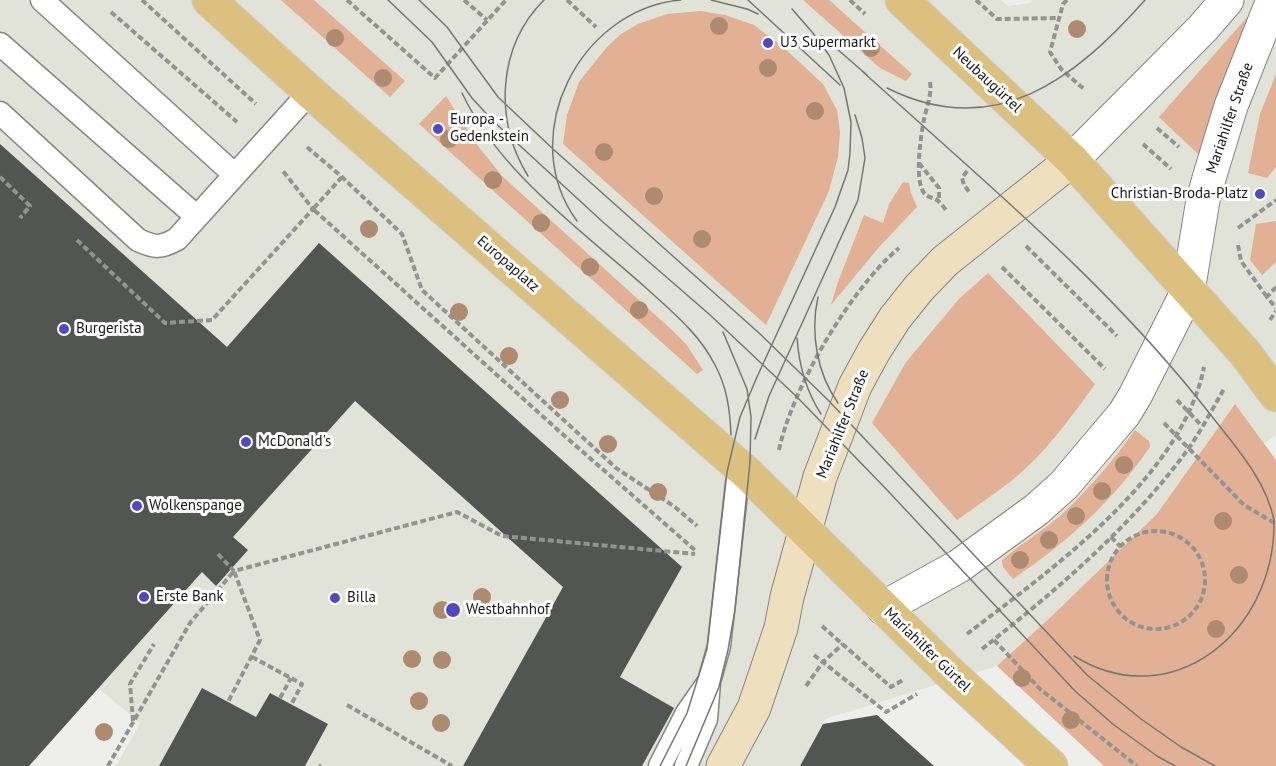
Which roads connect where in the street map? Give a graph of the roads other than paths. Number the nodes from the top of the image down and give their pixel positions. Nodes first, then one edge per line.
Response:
1 (42, 0) edge
2 (209, 0) edge
3 (902, 0) edge
4 (1227, 0) edge
5 (1273, 0) edge
6 (0, 44) edge
7 (310, 92) junction
8 (0, 113) edge
9 (1072, 160) junction
10 (235, 175) junction
11 (197, 217) junction
12 (1188, 291) junction
13 (1276, 394) edge
14 (739, 466) junction
15 (804, 531) junction
16 (883, 608) junction
17 (709, 682) junction
18 (660, 766) edge
19 (686, 766) edge
20 (723, 766) edge
21 (1051, 766) edge

1 - 10 lane
2 - 7 main road, Europaplatz
3 - 9 main road, Neubaugürtel
4 - 9 street, Mariahilfer Straße
5 - 12 street, Mariahilfer Straße
6 - 11 lane
7 - 10 lane
7 - 14 main road, Europaplatz
8 - 11 lane
9 - 12 main road
9 - 15 street, Mariahilfer Straße
10 - 11 lane
12 - 13 main road
12 - 16 street, Mariahilfer Straße
14 - 15 main road, Europaplatz
14 - 17 lane
15 - 16 main road, Mariahilfer Gürtel
15 - 20 street, Mariahilfer Straße
16 - 21 main road, Mariahilfer Gürtel
17 - 18 lane
17 - 19 lane

